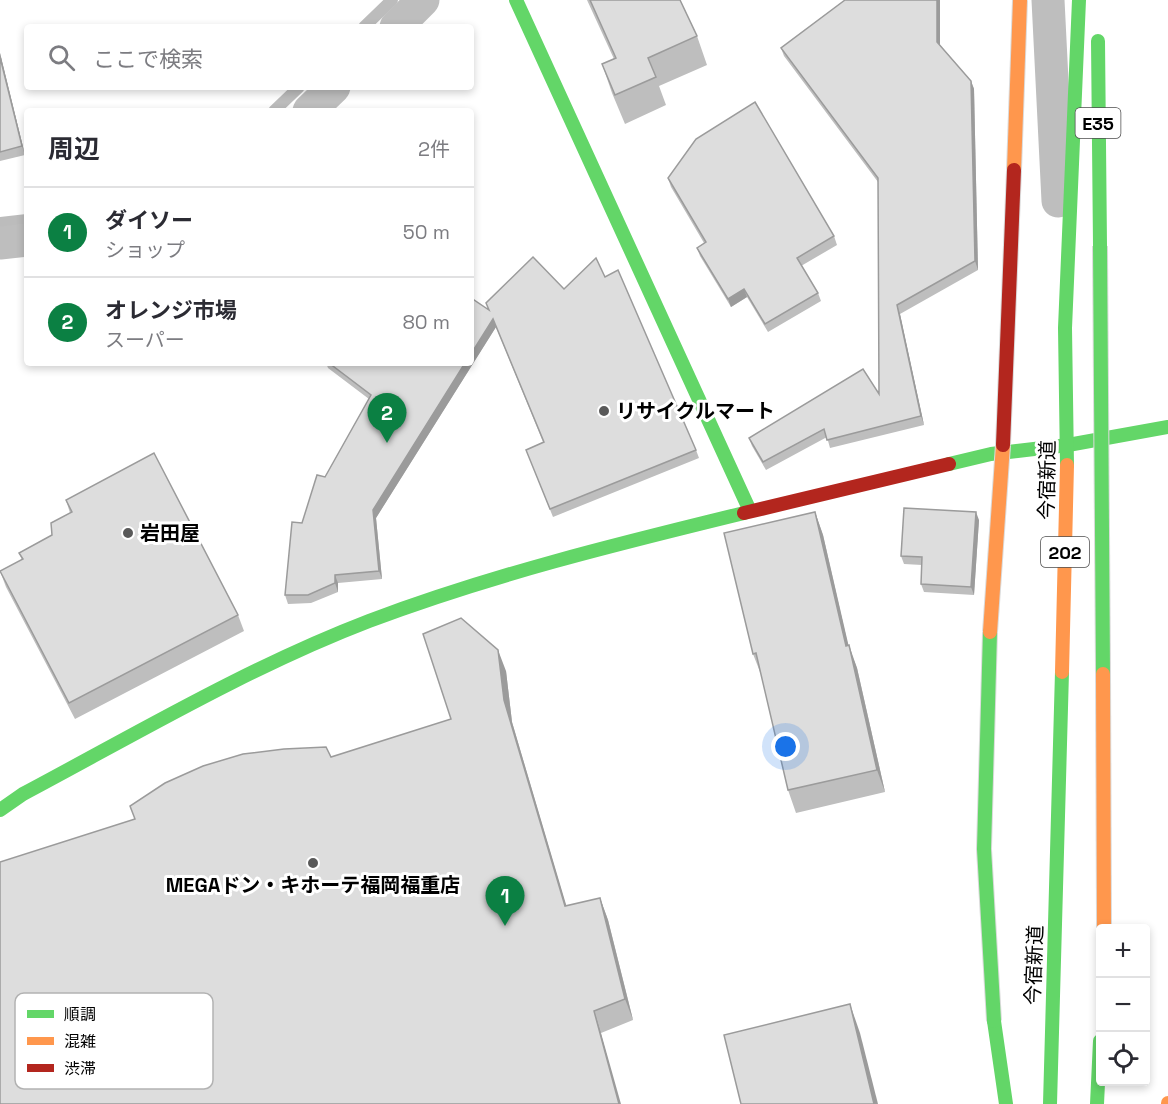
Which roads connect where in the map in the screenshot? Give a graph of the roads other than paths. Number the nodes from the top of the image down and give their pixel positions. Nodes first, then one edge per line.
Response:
1 (423, 0) edge
2 (516, 0) edge
3 (1020, 0) edge
4 (1047, 0) edge
5 (1079, 0) edge
6 (1097, 23) dead end
7 (399, 24) edge
8 (331, 90) edge
9 (312, 108) edge
10 (24, 240) edge
11 (0, 243) edge
12 (1065, 328) junction
13 (1168, 427) edge
14 (1068, 445) junction
15 (750, 511) junction
16 (0, 810) edge
17 (1104, 924) edge
18 (1098, 1086) edge
19 (1006, 1104) edge
20 (1050, 1104) edge
21 (1097, 1104) edge

1 - 7 street
2 - 15 main road
3 - 19 main road, bridge
4 - 12 street
5 - 12 main road, 今宿新道 / 202
6 - 17 main road, E35, bridge
8 - 9 street
10 - 11 street
12 - 14 main road, 今宿新道 / 202
13 - 14 main road
14 - 15 main road
14 - 20 main road, 今宿新道 / 202
15 - 16 main road
18 - 21 main road

